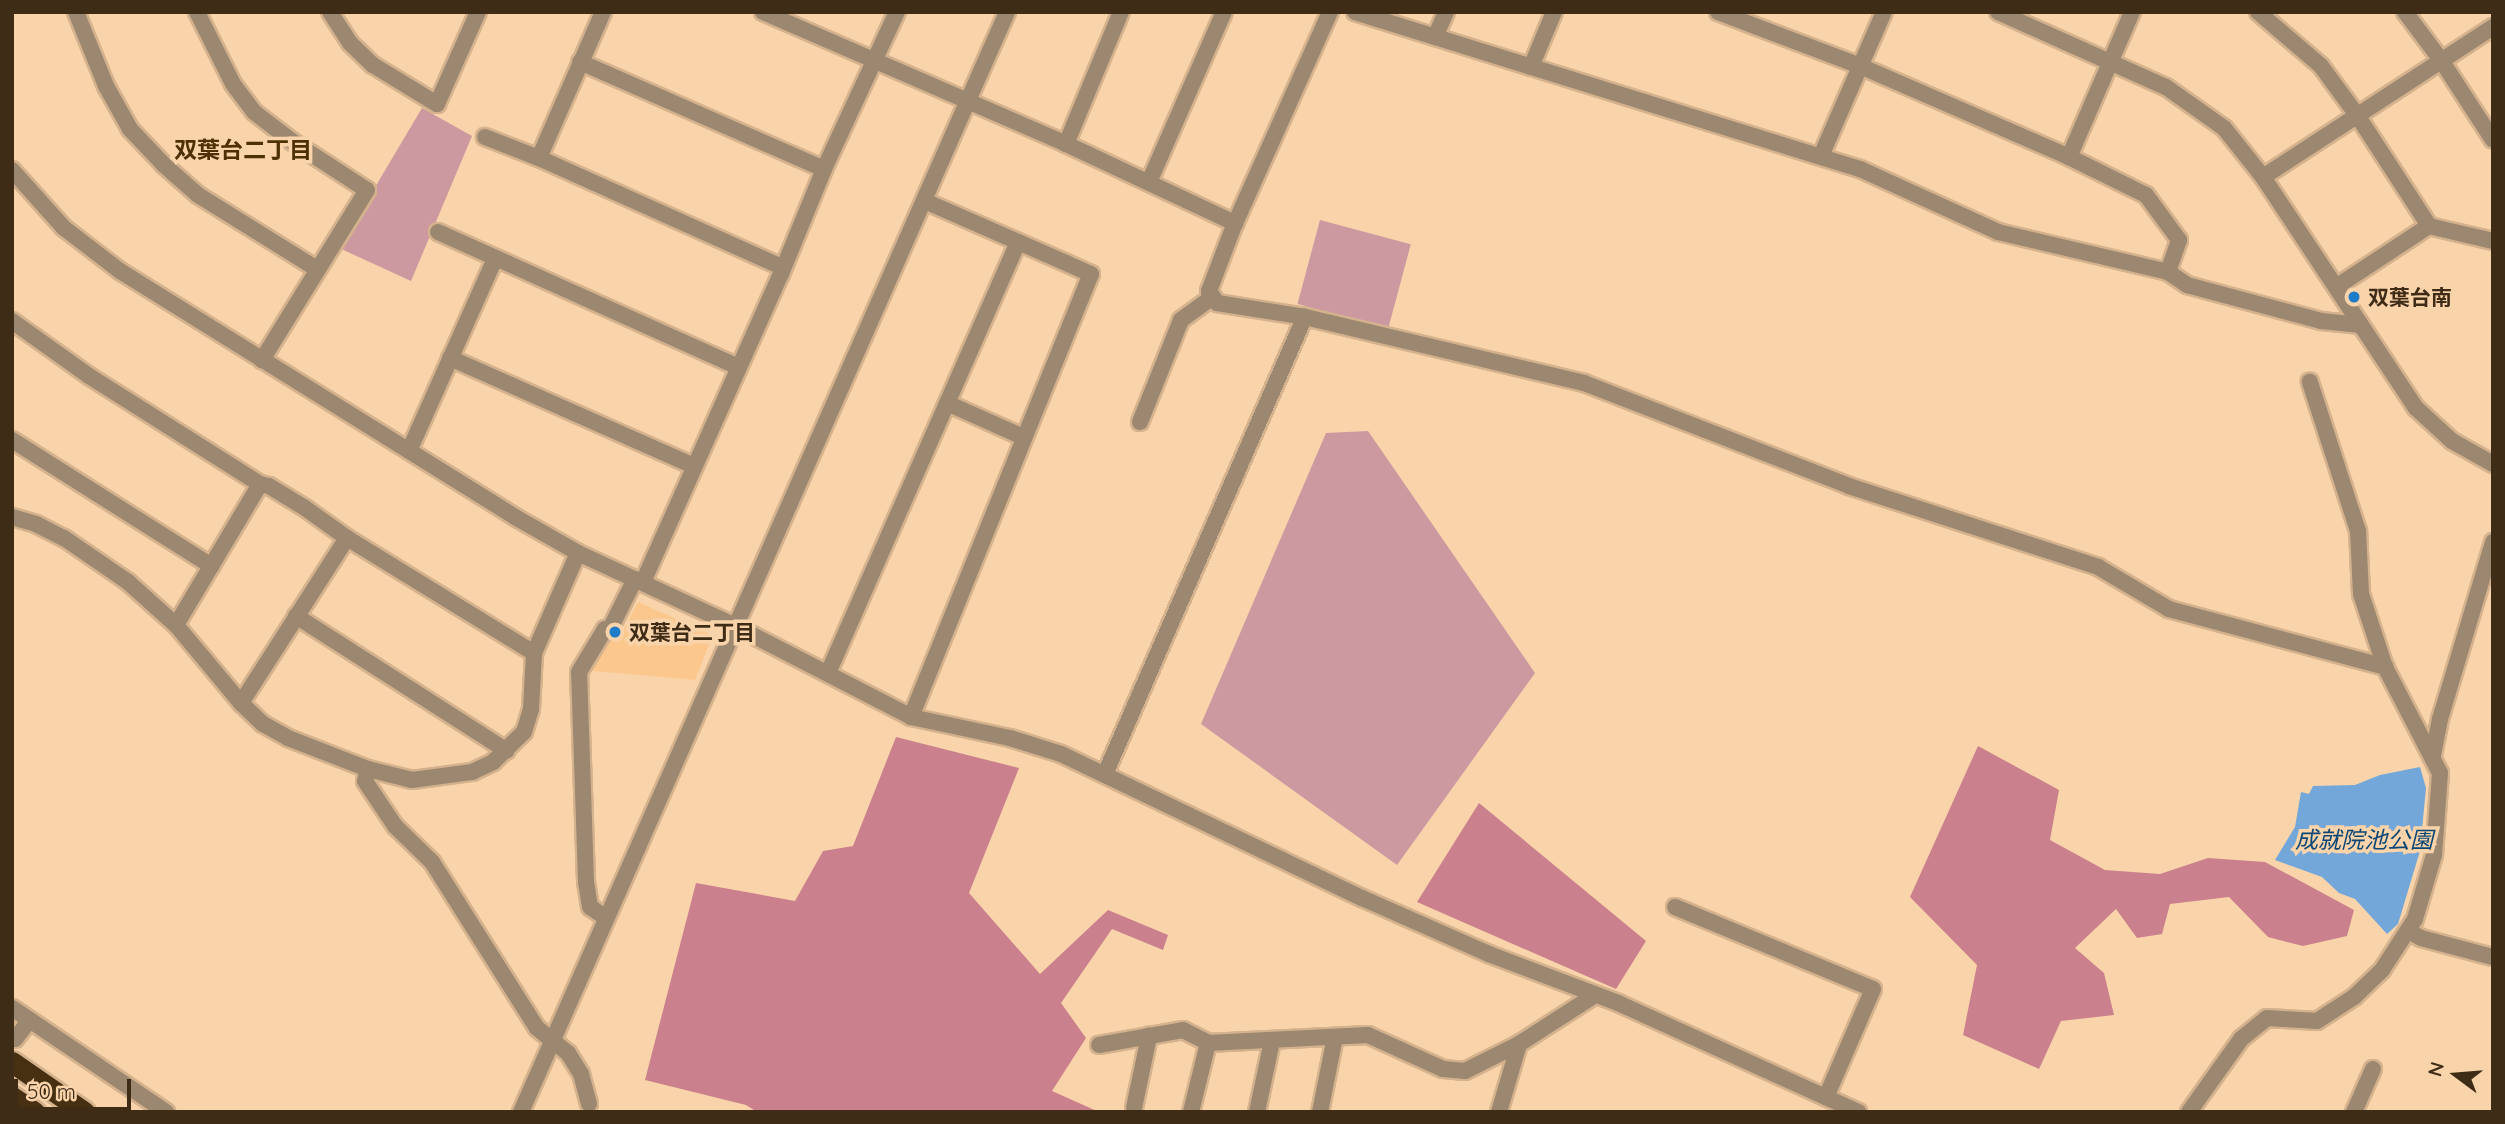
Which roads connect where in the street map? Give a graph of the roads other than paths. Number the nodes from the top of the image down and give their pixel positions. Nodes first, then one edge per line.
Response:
1 (76, 12) edge
2 (197, 12) edge
3 (330, 12) edge
4 (478, 12) edge
5 (603, 12) edge
6 (763, 12) edge
7 (897, 12) edge
8 (1007, 12) edge
9 (1121, 12) edge
10 (1224, 12) edge
11 (1331, 12) edge
12 (1355, 12) edge
13 (1446, 12) edge
14 (1555, 12) edge
15 (1718, 12) edge
16 (1884, 12) edge
17 (1998, 12) edge
18 (2132, 12) edge
19 (2258, 12) edge
20 (2405, 12) edge
21 (796, 19) edge
22 (2493, 27) edge
23 (1435, 37) junction
24 (2441, 60) junction
25 (580, 62) junction
26 (875, 62) junction
27 (2110, 62) junction
28 (1860, 66) junction
29 (1531, 67) junction
30 (967, 102) junction
31 (2357, 115) junction
32 (485, 137) dead end
33 (2493, 140) edge
34 (1066, 144) junction
35 (1821, 156) junction
36 (2069, 157) junction
37 (539, 158) junction
38 (824, 169) junction
39 (12, 170) edge
40 (2263, 177) junction
41 (1149, 182) junction
42 (925, 201) junction
43 (1236, 222) junction
44 (2429, 226) junction
45 (438, 232) dead end
46 (2493, 242) edge
47 (1018, 243) junction
48 (495, 260) junction
49 (782, 267) junction
50 (317, 269) junction
51 (2168, 272) junction
52 (2336, 287) junction
53 (1213, 297) junction
54 (1305, 317) junction
55 (12, 321) edge
56 (2361, 325) junction
57 (450, 358) junction
58 (261, 360) junction
59 (738, 367) junction
60 (2310, 382) dead end
61 (947, 403) junction
62 (1140, 422) dead end
63 (1023, 437) junction
64 (12, 440) edge
65 (409, 451) junction
66 (2493, 464) edge
67 (694, 466) junction
68 (260, 484) junction
69 (12, 517) edge
70 (346, 538) junction
71 (2493, 542) edge
72 (578, 553) junction
73 (211, 566) junction
74 (639, 581) junction
75 (296, 616) junction
76 (176, 625) junction
77 (735, 626) junction
78 (534, 653) junction
79 (2385, 667) junction
80 (828, 673) junction
81 (241, 703) junction
82 (911, 717) junction
83 (507, 751) junction
84 (2433, 755) junction
85 (368, 769) junction
86 (1105, 774) junction
87 (1675, 907) dead end
88 (606, 918) junction
89 (2408, 931) junction
90 (2493, 957) edge
91 (1595, 995) junction
92 (12, 1008) edge
93 (30, 1020) junction
94 (1149, 1036) junction
95 (1335, 1037) junction
96 (15, 1039) dead end
97 (553, 1039) junction
98 (1272, 1041) junction
99 (1208, 1043) junction
100 (1518, 1044) junction
101 (1099, 1045) dead end
102 (12, 1062) edge
103 (2373, 1069) dead end
104 (12, 1097) edge
105 (1826, 1097) junction
106 (589, 1104) dead end
107 (1134, 1108) dead end
108 (1848, 1110) edge
109 (34, 1112) edge
110 (84, 1112) edge
111 (166, 1112) edge
112 (521, 1112) edge
113 (1191, 1112) edge
114 (1257, 1112) edge
115 (1320, 1112) edge
116 (1499, 1112) edge
117 (2189, 1112) edge
118 (2354, 1112) edge

1 - 50 street
2 - 50 street
3 - 4 street
5 - 25 street
6 - 21 street
7 - 26 street
8 - 30 street
9 - 34 street
10 - 41 street
11 - 43 street
12 - 23 street
13 - 23 street
14 - 29 street
15 - 28 street
16 - 28 street
17 - 27 street
18 - 27 street
19 - 31 street
20 - 24 street
21 - 26 street
22 - 24 street
23 - 29 street
24 - 31 street
24 - 33 street
25 - 37 street
25 - 38 street
26 - 30 street
26 - 38 street
27 - 36 street
27 - 40 street
28 - 35 street
28 - 36 street
29 - 35 street
30 - 34 street
30 - 42 street
31 - 40 street
31 - 44 street
32 - 37 street
34 - 41 street
35 - 51 street
36 - 51 street
37 - 49 street
38 - 49 street
39 - 58 street
40 - 52 street
41 - 43 street
42 - 47 street
42 - 77 street
43 - 53 street
44 - 46 street
44 - 52 street
45 - 48 street
47 - 61 street
47 - 63 street
48 - 57 street
48 - 59 street
49 - 59 street
50 - 58 street
51 - 56 street
52 - 56 street
53 - 54 street
53 - 62 street
54 - 79 street
54 - 86 street
55 - 68 street
56 - 66 street
57 - 65 street
57 - 67 street
58 - 65 street
59 - 67 street
60 - 79 street
61 - 63 street
61 - 80 street
63 - 82 street
64 - 73 street
65 - 72 street
67 - 74 street
68 - 70 street
68 - 73 street
69 - 76 street
70 - 75 street
70 - 78 street
71 - 84 street
72 - 74 street
72 - 78 street
73 - 76 street
74 - 77 street
74 - 88 street
75 - 81 street
75 - 83 street
76 - 81 street
77 - 80 street
77 - 88 street
78 - 83 street
79 - 84 street
80 - 82 street
81 - 85 street
82 - 86 street
83 - 85 street
84 - 89 street
85 - 97 street
86 - 91 street
87 - 105 street
88 - 97 street
89 - 90 street
89 - 117 street
91 - 100 street
91 - 105 street
92 - 93 street
93 - 96 street
93 - 111 street
94 - 99 street
94 - 101 street
94 - 107 street
95 - 98 street
95 - 100 street
95 - 115 street
97 - 106 street
97 - 112 street
98 - 99 street
98 - 114 street
99 - 113 street
100 - 116 street
102 - 110 highway
103 - 118 street
104 - 109 highway
105 - 108 street

